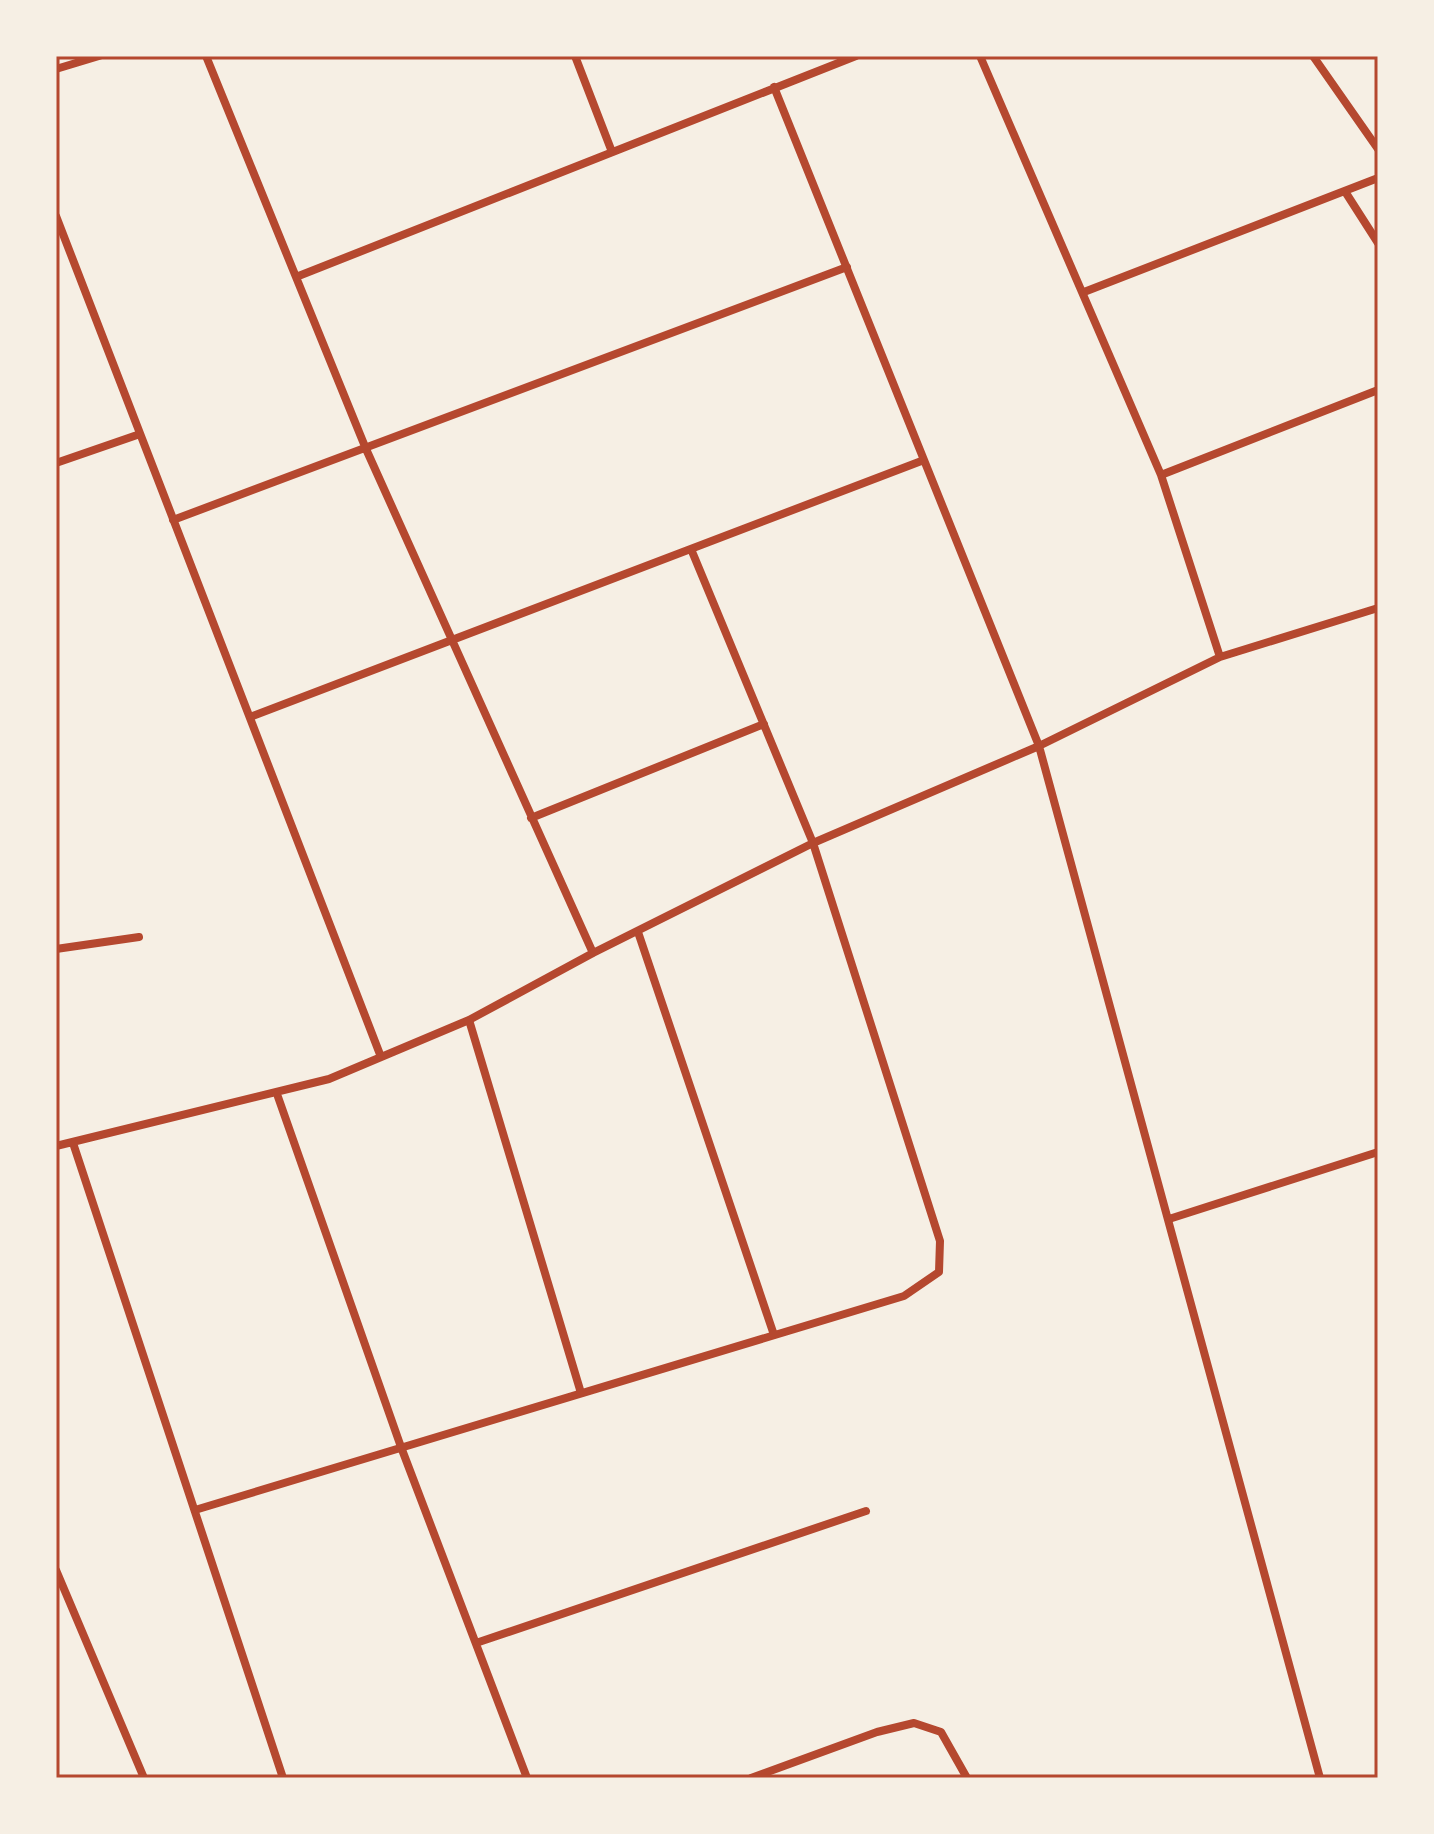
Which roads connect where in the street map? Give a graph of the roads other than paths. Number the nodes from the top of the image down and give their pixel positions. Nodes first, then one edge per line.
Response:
1 (99, 56) edge
2 (206, 56) edge
3 (575, 56) edge
4 (856, 56) edge
5 (980, 56) edge
6 (1313, 56) edge
7 (56, 69) edge
8 (774, 87) junction
9 (1378, 149) edge
10 (612, 152) junction
11 (1378, 178) edge
12 (1346, 193) junction
13 (56, 216) edge
14 (1378, 243) edge
15 (847, 267) junction
16 (296, 277) junction
17 (1084, 292) junction
18 (1378, 390) edge
19 (140, 434) junction
20 (366, 449) junction
21 (924, 460) junction
22 (56, 463) edge
23 (1161, 475) junction
24 (173, 520) junction
25 (691, 549) junction
26 (1378, 608) edge
27 (451, 640) junction
28 (1220, 657) junction
29 (250, 717) junction
30 (764, 724) junction
31 (1039, 746) junction
32 (531, 818) junction
33 (813, 843) junction
34 (638, 932) junction
35 (139, 937) dead end
36 (56, 949) edge
37 (593, 953) junction
38 (469, 1020) junction
39 (381, 1057) junction
40 (277, 1094) junction
41 (73, 1143) junction
42 (56, 1146) edge
43 (1378, 1152) edge
44 (1169, 1219) junction
45 (774, 1335) junction
46 (581, 1393) junction
47 (401, 1447) junction
48 (195, 1510) junction
49 (866, 1511) dead end
50 (56, 1570) edge
51 (476, 1643) junction
52 (144, 1778) edge
53 (283, 1778) edge
54 (527, 1778) edge
55 (751, 1778) edge
56 (967, 1778) edge
57 (1320, 1778) edge

1 - 7 street
2 - 16 street
3 - 10 street
4 - 8 street
5 - 17 street
6 - 9 street
8 - 10 street
8 - 15 street
10 - 16 street
11 - 12 street
12 - 14 street
12 - 17 street
13 - 19 street
15 - 20 street
15 - 21 street
16 - 20 street
17 - 23 street
18 - 23 street
19 - 22 street
19 - 24 street
20 - 24 street
20 - 27 street
21 - 25 street
21 - 31 street
23 - 28 street
24 - 29 street
25 - 27 street
25 - 30 street
26 - 28 street
27 - 29 street
27 - 32 street
28 - 31 street
29 - 39 street
30 - 32 street
30 - 33 street
31 - 33 street
31 - 44 street
32 - 37 street
33 - 34 street
33 - 45 street
34 - 37 street
34 - 45 street
35 - 36 street
37 - 38 street
38 - 39 street
38 - 46 street
39 - 40 street
40 - 41 street
40 - 47 street
41 - 42 street
41 - 48 street
43 - 44 street
44 - 57 street
45 - 46 street
46 - 47 street
47 - 48 street
47 - 51 street
48 - 53 street
49 - 51 street
50 - 52 street
51 - 54 street
55 - 56 street

